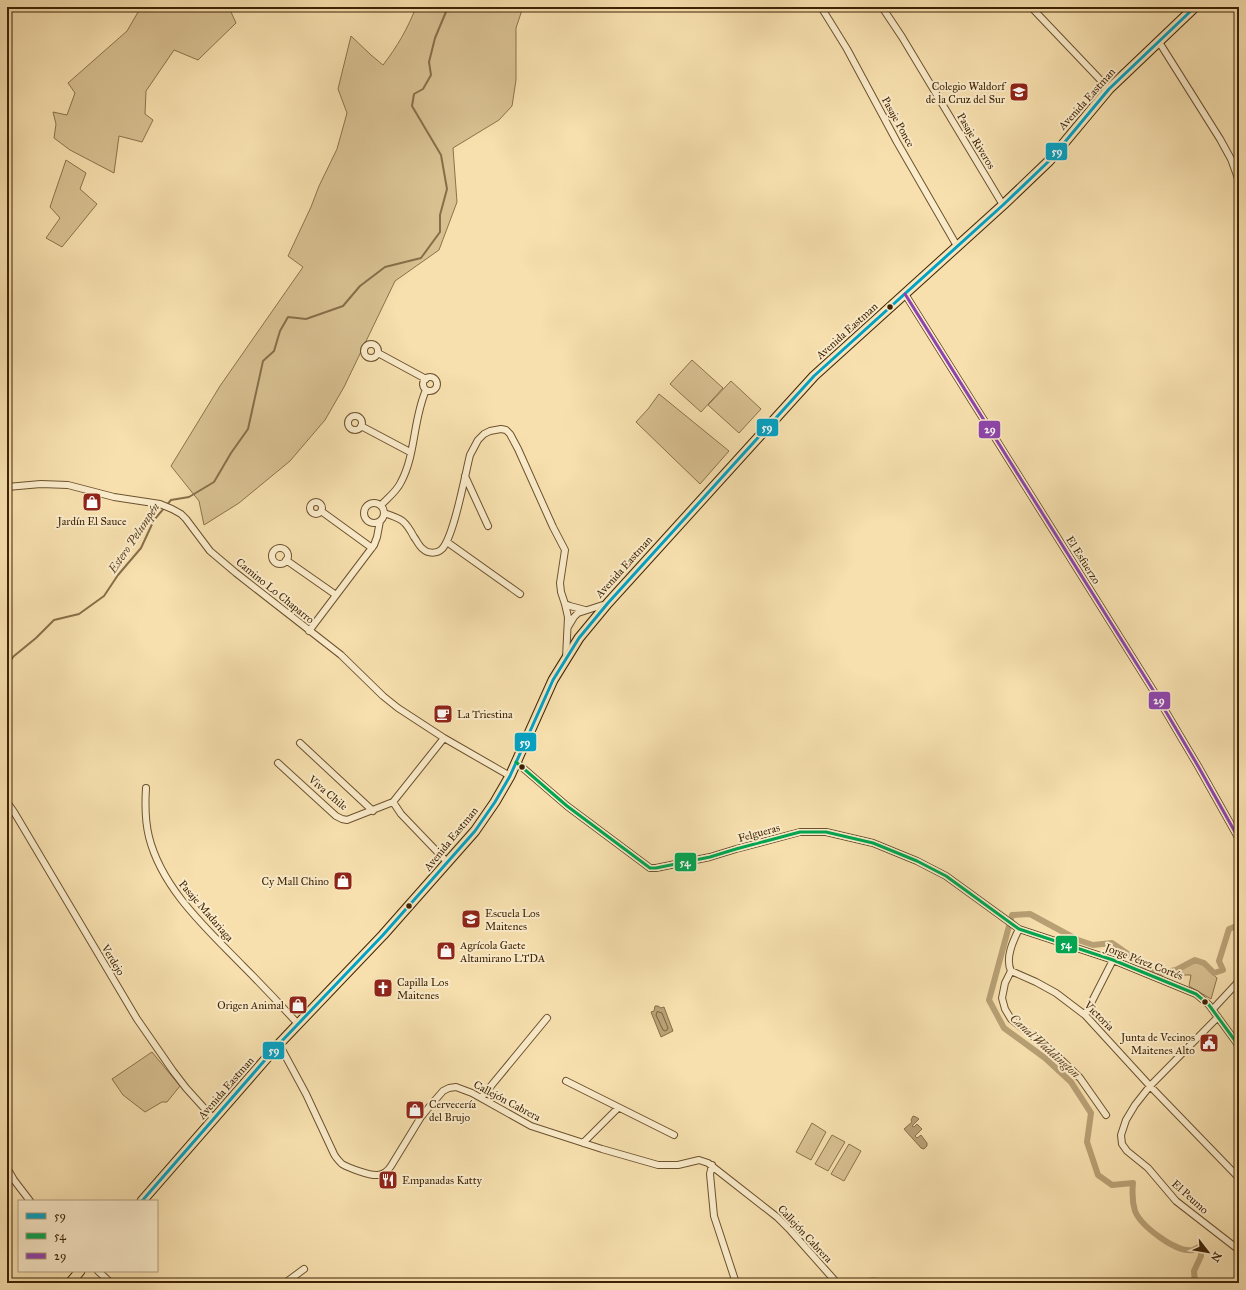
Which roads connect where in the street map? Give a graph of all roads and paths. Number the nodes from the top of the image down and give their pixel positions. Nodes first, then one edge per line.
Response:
1 (821, 7) edge
2 (882, 7) edge
3 (1030, 7) edge
4 (1196, 7) edge
5 (1159, 42) junction
6 (1109, 89) junction
7 (1239, 181) edge
8 (1003, 205) junction
9 (957, 246) junction
10 (905, 294) junction
11 (378, 353) dead end
12 (426, 379) junction
13 (426, 390) junction
14 (361, 426) dead end
15 (410, 452) junction
16 (465, 476) junction
17 (7, 487) edge
18 (381, 504) junction
19 (321, 511) dead end
20 (384, 513) junction
21 (380, 521) junction
22 (488, 526) dead end
23 (447, 542) junction
24 (372, 548) junction
25 (286, 560) dead end
26 (520, 594) dead end
27 (336, 595) junction
28 (608, 603) junction
29 (566, 604) junction
30 (585, 610) junction
31 (567, 629) junction
32 (308, 631) junction
33 (566, 658) junction
34 (444, 738) junction
35 (300, 743) dead end
36 (516, 762) junction
37 (278, 763) dead end
38 (510, 776) junction
39 (146, 788) dead end
40 (7, 802) edge
41 (393, 802) junction
42 (373, 811) junction
43 (1239, 839) edge
44 (448, 863) junction
45 (1018, 928) junction
46 (1113, 960) junction
47 (1011, 971) junction
48 (1239, 980) edge
49 (1213, 1009) junction
50 (1085, 1015) junction
51 (1218, 1017) junction
52 (547, 1018) dead end
53 (298, 1024) junction
54 (279, 1044) junction
55 (1239, 1046) edge
56 (566, 1081) dead end
57 (1150, 1086) junction
58 (481, 1098) junction
59 (618, 1108) junction
60 (1106, 1115) dead end
61 (214, 1119) junction
62 (674, 1135) dead end
63 (583, 1143) junction
64 (712, 1166) junction
65 (7, 1168) edge
66 (1239, 1178) edge
67 (29, 1200) edge
68 (143, 1200) edge
69 (1239, 1250) edge
70 (304, 1269) dead end
71 (79, 1272) edge
72 (99, 1272) edge
73 (70, 1283) edge
74 (111, 1283) edge
75 (285, 1283) edge
76 (736, 1283) edge
77 (837, 1283) edge

1 - 9 street, Pasaje Ponce
2 - 8 street, Pasaje Riveros
3 - 6 street
4 - 5 main road, Avenida Eastman
5 - 6 main road, Avenida Eastman
5 - 7 street
6 - 8 main road, Avenida Eastman
8 - 9 main road, Avenida Eastman
9 - 10 main road, Avenida Eastman
10 - 28 main road, Avenida Eastman
10 - 43 street, El Esfuerzo
11 - 12 street
12 - 13 street
12 - 13 street
13 - 15 street
14 - 15 street
15 - 18 street
16 - 22 street
16 - 23 street
16 - 29 street
17 - 32 street, Camino Lo Chaparro
18 - 20 street
18 - 21 street
19 - 24 street
20 - 21 street
20 - 23 street
21 - 24 street
23 - 26 street
24 - 27 street
25 - 27 street
27 - 32 street
28 - 30 street
28 - 33 main road, Avenida Eastman
29 - 30 street
29 - 31 street
30 - 31 street
31 - 33 street
32 - 34 street, Camino Lo Chaparro
33 - 36 main road, Avenida Eastman
34 - 38 street, Camino Lo Chaparro
34 - 41 street, Viva Chile
35 - 42 street
36 - 38 main road, Avenida Eastman
36 - 45 street, Felgueras
37 - 42 street, Viva Chile
38 - 44 main road, Avenida Eastman
39 - 53 street, Pasaje Madariaga
40 - 61 street, Verdejo
41 - 42 street, Viva Chile
41 - 44 street
44 - 53 main road, Avenida Eastman
45 - 46 street, Jorge Pérez Cortés
45 - 47 street
46 - 49 street, Jorge Pérez Cortés
46 - 50 street
47 - 50 street, Victoria
47 - 60 street
48 - 49 street
49 - 51 street, Jorge Pérez Cortés
50 - 57 street, Victoria
51 - 55 street, Jorge Pérez Cortés
51 - 57 street
52 - 58 street
53 - 54 main road, Avenida Eastman
54 - 58 street, Callejón Cabrera
54 - 61 main road, Avenida Eastman
56 - 59 street
57 - 66 street, Victoria
57 - 69 street, El Peumo
58 - 63 street, Callejón Cabrera
59 - 62 street
59 - 63 street
61 - 68 main road, Avenida Eastman
63 - 64 street, Callejón Cabrera
64 - 76 street
64 - 77 street, Callejón Cabrera
65 - 67 street
70 - 75 street
71 - 73 main road
72 - 74 street

